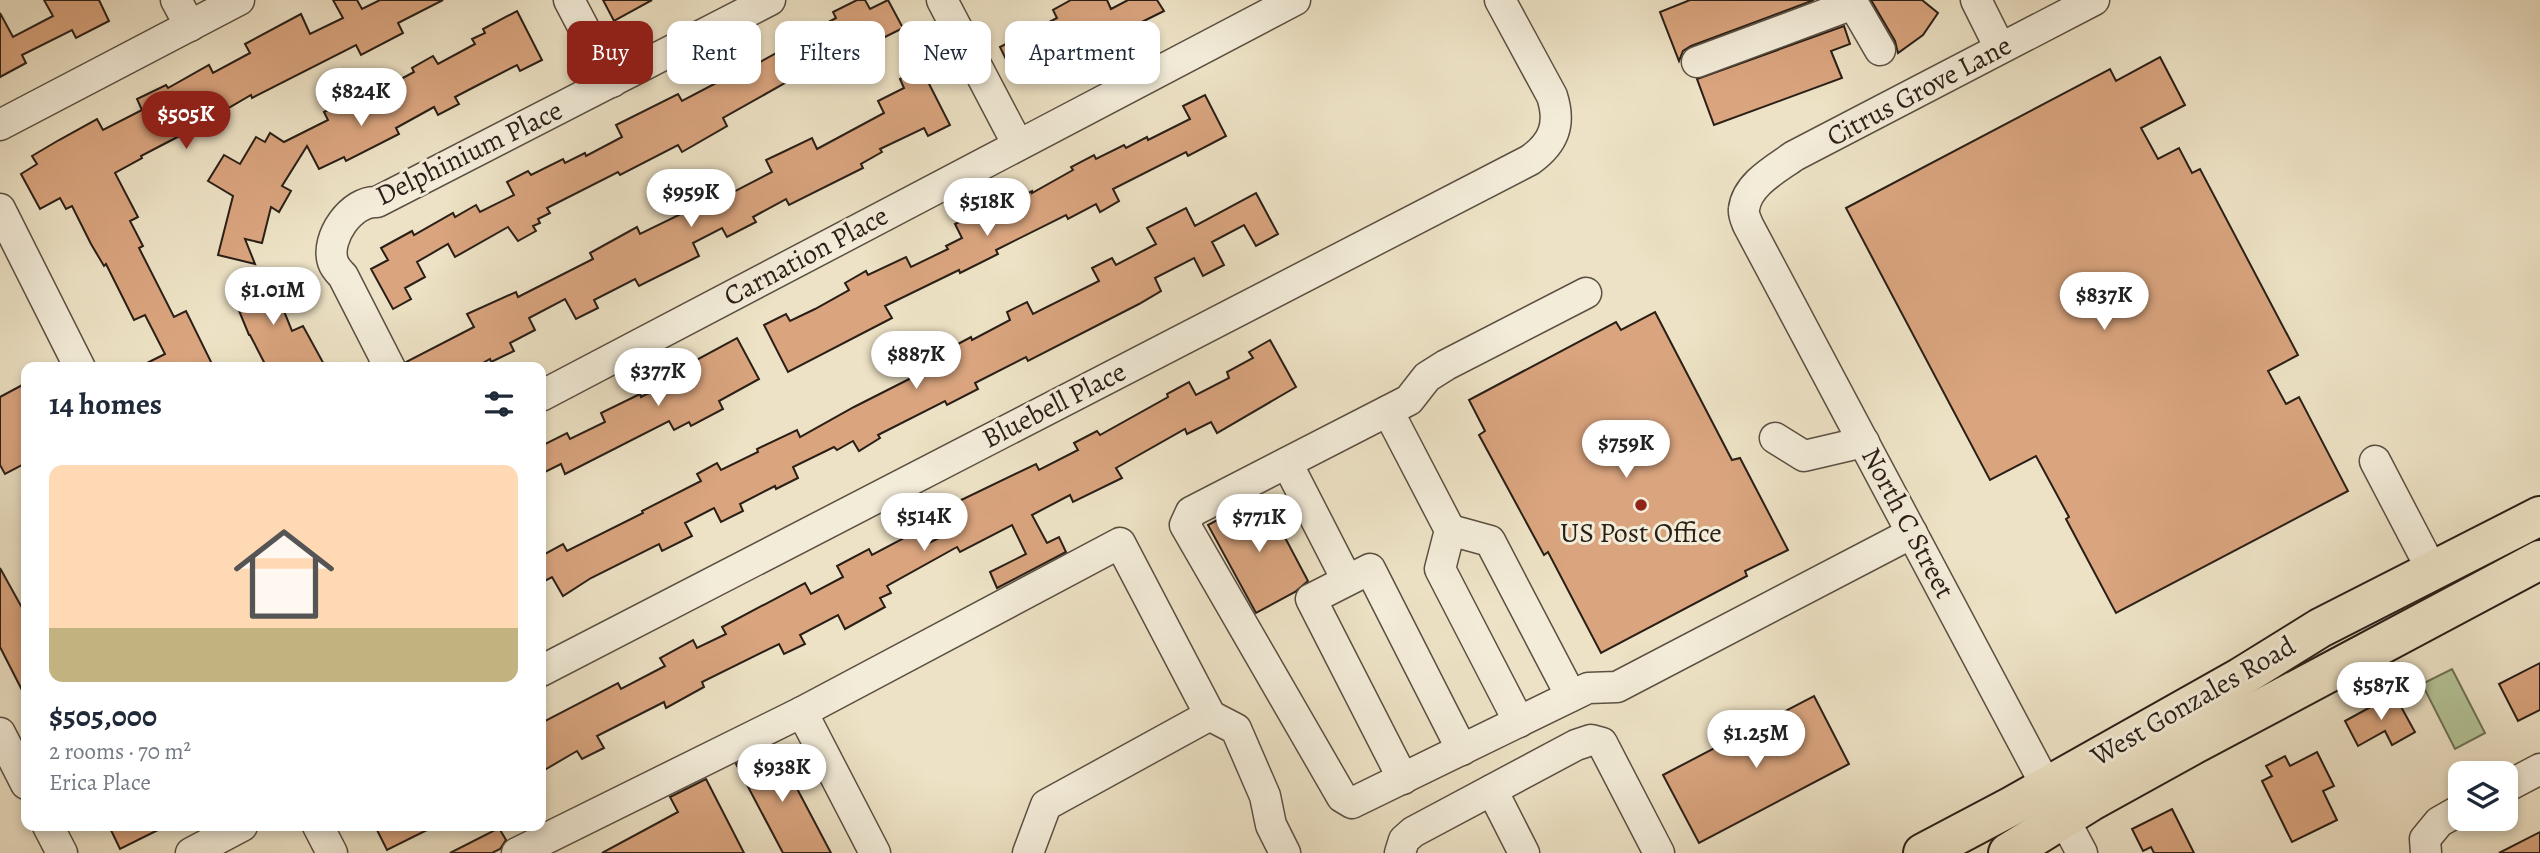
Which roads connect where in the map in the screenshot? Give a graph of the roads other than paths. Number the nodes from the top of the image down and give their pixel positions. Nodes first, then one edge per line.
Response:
1 (239, 0) edge
2 (569, 0) edge
3 (770, 0) edge
4 (942, 0) edge
5 (1295, 0) edge
6 (1500, 0) edge
7 (1976, 0) edge
8 (2094, 0) edge
9 (1852, 2) edge
10 (183, 13) edge
11 (580, 21) edge
12 (2000, 48) junction
13 (1880, 50) dead end
14 (653, 61) edge
15 (1698, 62) dead end
16 (608, 84) edge
17 (0, 125) edge
18 (1018, 145) junction
19 (1750, 192) joint
20 (0, 209) edge
21 (1586, 293) dead end
22 (77, 362) edge
23 (387, 362) edge
24 (546, 393) edge
25 (1398, 406) junction
26 (1775, 438) dead end
27 (1864, 442) junction
28 (2375, 461) dead end
29 (1287, 463) junction
30 (2540, 516) edge
31 (1450, 530) junction
32 (1912, 533) junction
33 (2540, 559) edge
34 (2433, 572) junction
35 (1358, 574) junction
36 (2452, 607) junction
37 (546, 664) edge
38 (1571, 696) junction
39 (802, 712) junction
40 (1209, 715) junction
41 (1519, 722) junction
42 (0, 733) edge
43 (1462, 750) junction
44 (2540, 769) edge
45 (21, 774) edge
46 (1403, 779) junction
47 (2518, 781) edge
48 (2047, 786) junction
49 (1492, 790) junction
50 (2448, 817) edge
51 (2063, 820) junction
52 (51, 831) edge
53 (233, 831) edge
54 (321, 831) edge
55 (62, 853) edge
56 (191, 853) edge
57 (332, 853) edge
58 (517, 853) edge
59 (875, 853) edge
60 (1028, 853) edge
61 (1285, 853) edge
62 (1400, 853) edge
63 (1524, 853) edge
64 (1659, 853) edge
65 (1923, 853) edge
66 (2008, 853) edge
67 (2082, 853) edge
68 (2426, 853) edge

1 - 10 street
2 - 11 street
3 - 14 street, Delphinium Place
4 - 18 street
5 - 18 street, Carnation Place
6 - 37 street, Bluebell Place
7 - 12 street
8 - 12 street, Citrus Grove Lane
9 - 13 street
9 - 15 street
10 - 17 street
12 - 19 street, Citrus Grove Lane
16 - 23 street, Delphinium Place
18 - 24 street, Carnation Place
19 - 27 street, North C Street
20 - 22 street
21 - 25 street
25 - 29 street
25 - 31 street
26 - 27 street
27 - 32 street, North C Street
28 - 34 street
29 - 35 street
29 - 46 street
30 - 34 main road, West Gonzales Road
31 - 38 street
31 - 41 street
32 - 38 street
32 - 48 street, North C Street
33 - 36 main road, West Gonzales Road
34 - 36 main road
34 - 48 main road, West Gonzales Road
35 - 43 street
35 - 46 street
36 - 51 main road, West Gonzales Road
38 - 41 street
39 - 40 street
39 - 58 street
39 - 59 street
40 - 60 street
40 - 61 street
41 - 43 street
42 - 45 street
43 - 46 street
44 - 47 street
48 - 51 street, North C Street
48 - 65 main road, West Gonzales Road
49 - 62 street
49 - 63 street
49 - 64 street
50 - 68 street
51 - 66 main road, West Gonzales Road
51 - 67 street, North C Street
52 - 55 street
53 - 56 street
54 - 57 street

